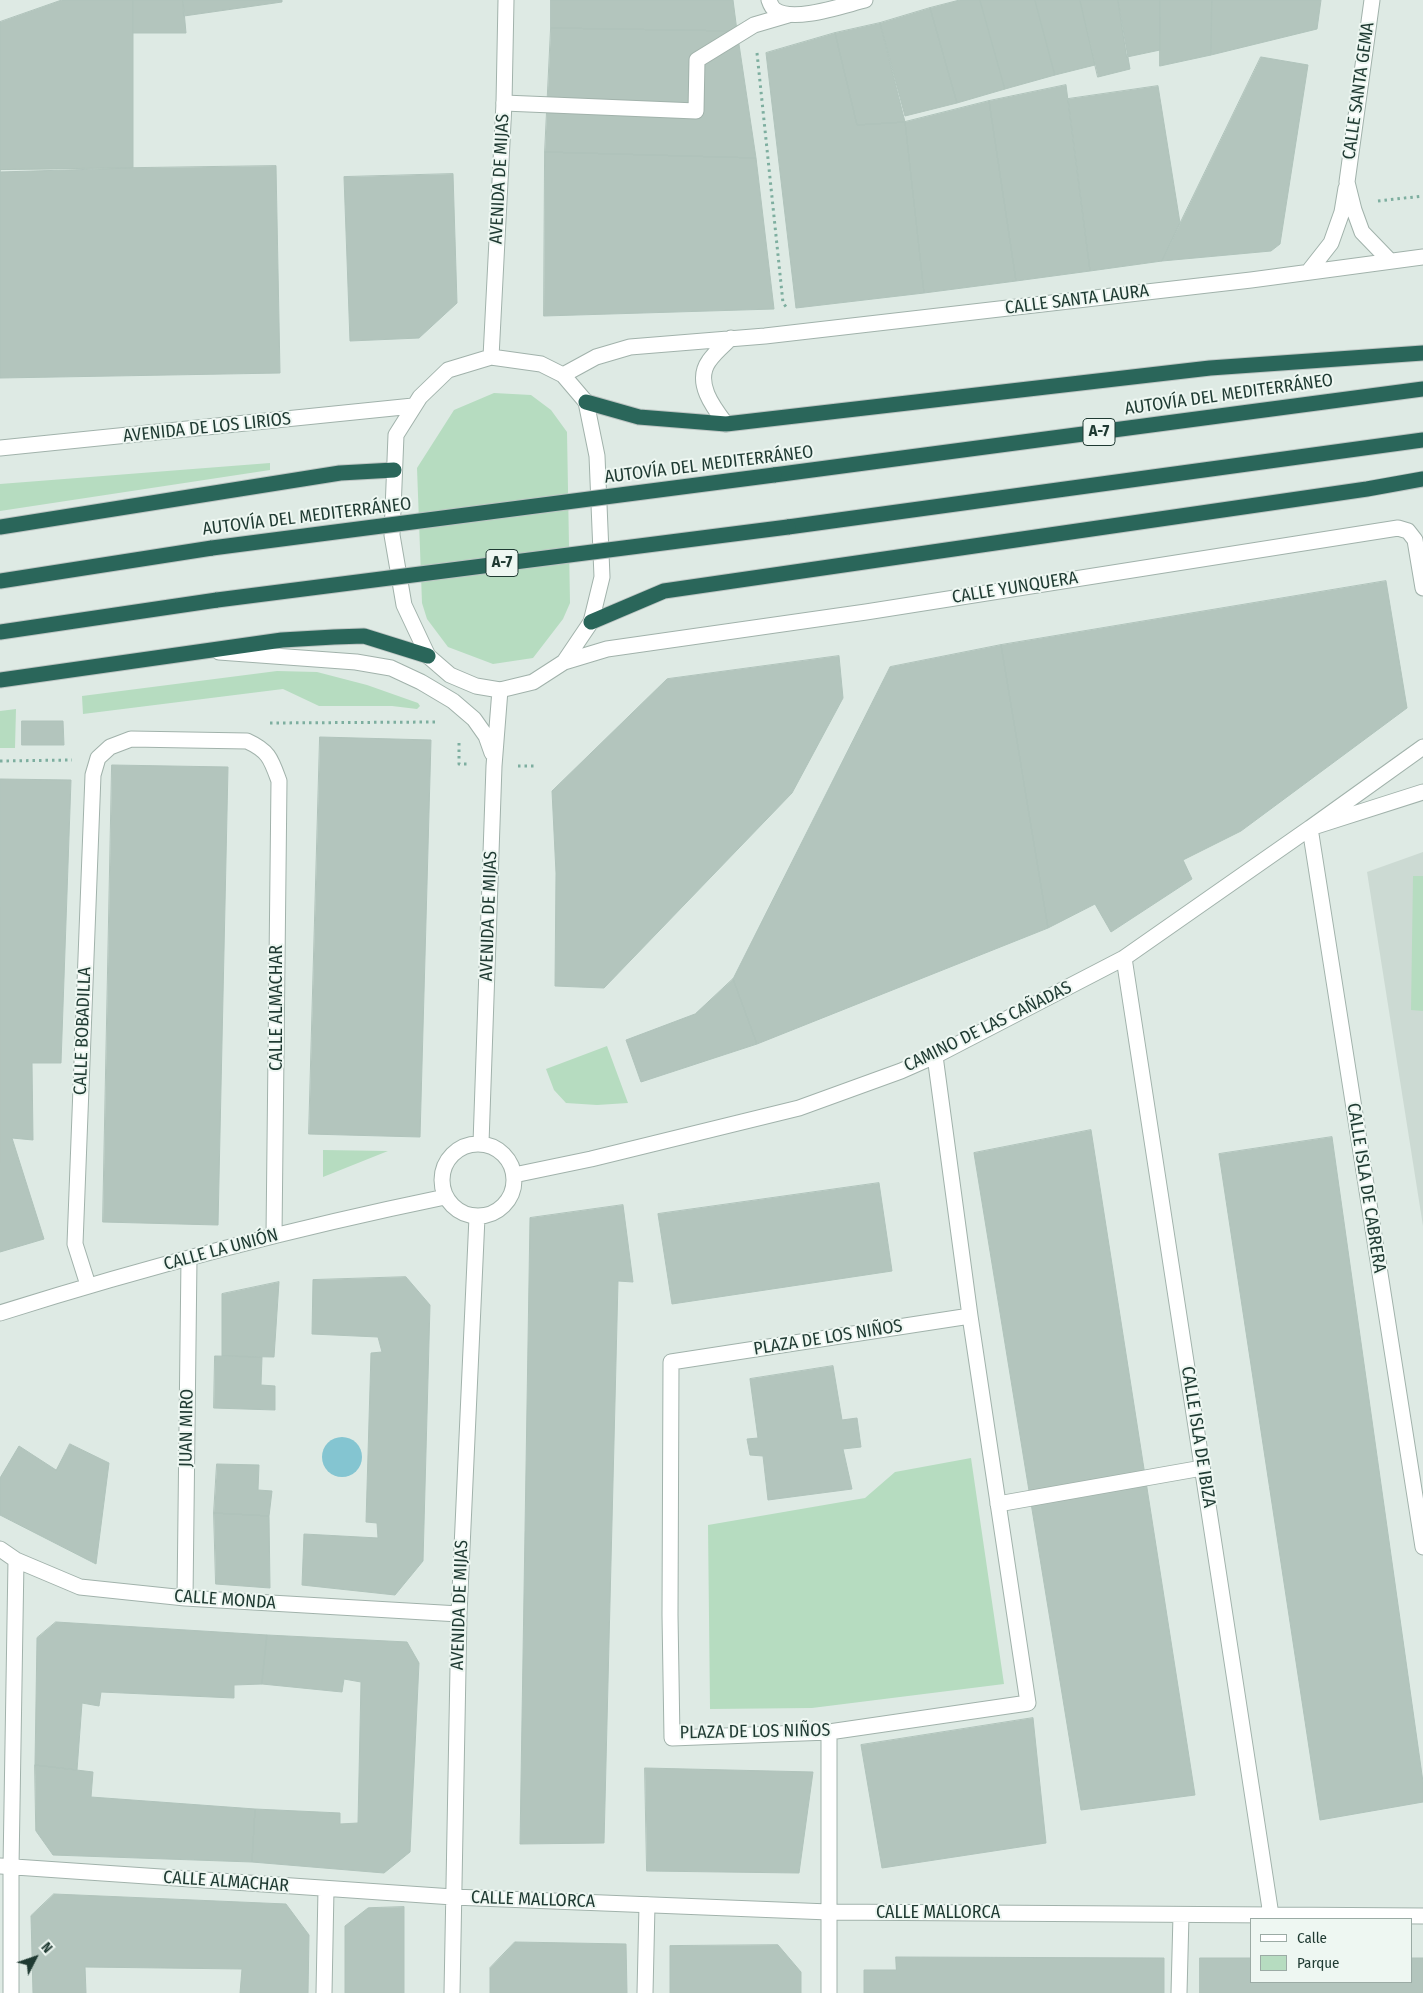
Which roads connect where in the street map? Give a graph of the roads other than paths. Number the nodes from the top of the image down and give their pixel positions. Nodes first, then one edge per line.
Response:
1 (506, 0) edge
2 (769, 0) edge
3 (865, 0) edge
4 (1372, 0) edge
5 (788, 15) junction
6 (504, 103) junction
7 (1347, 182) junction
8 (1423, 257) edge
9 (1390, 261) junction
10 (1309, 271) junction
11 (731, 338) junction
12 (1423, 353) edge
13 (491, 357) junction
14 (563, 375) junction
15 (1423, 389) edge
16 (586, 402) junction
17 (413, 406) junction
18 (726, 424) junction
19 (1423, 440) edge
20 (0, 448) edge
21 (394, 470) junction
22 (1423, 479) edge
23 (0, 527) edge
24 (0, 581) edge
25 (1423, 588) edge
26 (592, 622) junction
27 (0, 632) edge
28 (205, 651) junction
29 (428, 656) junction
30 (564, 662) junction
31 (0, 680) edge
32 (500, 690) junction
33 (1423, 747) edge
34 (494, 758) junction
35 (279, 781) joint
36 (1423, 792) edge
37 (1310, 828) junction
38 (1124, 958) junction
39 (935, 1056) junction
40 (481, 1143) junction
41 (514, 1175) junction
42 (445, 1197) junction
43 (477, 1217) junction
44 (274, 1235) junction
45 (188, 1258) junction
46 (88, 1285) junction
47 (0, 1314) edge
48 (970, 1316) junction
49 (1202, 1468) junction
50 (998, 1504) junction
51 (1423, 1547) edge
52 (0, 1549) edge
53 (16, 1560) junction
54 (185, 1598) junction
55 (459, 1614) junction
56 (829, 1732) junction
57 (5, 1867) edge
58 (326, 1889) junction
59 (453, 1897) junction
60 (647, 1905) junction
61 (829, 1912) junction
62 (1180, 1915) junction
63 (1271, 1915) junction
64 (1423, 1916) edge
65 (11, 1993) edge
66 (324, 1993) edge
67 (452, 1993) edge
68 (646, 1993) edge
69 (828, 1993) edge
70 (1180, 1993) edge

1 - 6 street, AVENIDA DE MIJAS
2 - 5 street
3 - 5 street
4 - 7 street, CALLE SANTA GEMA
5 - 6 street
6 - 13 street, AVENIDA DE MIJAS
7 - 9 street, CALLE SANTA GEMA
7 - 10 street, CALLE SANTA GEMA
8 - 9 street, CALLE SANTA LAURA
9 - 10 street, CALLE SANTA LAURA
10 - 11 street, CALLE SANTA LAURA
11 - 14 street, CALLE SANTA LAURA
11 - 18 street
12 - 18 highway
13 - 14 street
13 - 17 street
14 - 16 street
15 - 24 highway, AUTOVÍA DEL MEDITERRÁNEO / A-7, bridge
16 - 18 highway
16 - 26 street
17 - 20 street, AVENIDA DE LOS LIRIOS
17 - 21 street
19 - 27 highway, A-7, bridge
21 - 23 highway
21 - 29 street
22 - 26 highway
25 - 30 street, CALLE YUNQUERA
26 - 30 street
28 - 29 highway
28 - 31 highway
28 - 34 street
29 - 32 street
30 - 32 street
32 - 34 street, AVENIDA DE MIJAS
33 - 37 street
34 - 40 street, AVENIDA DE MIJAS
35 - 44 street, CALLE ALMACHAR
35 - 46 street, CALLE BOBADILLA
36 - 37 street, CAMINO DE LAS CAÑADAS
37 - 38 street, CAMINO DE LAS CAÑADAS
37 - 51 street, CALLE ISLA DE CABRERA
38 - 39 street, CAMINO DE LAS CAÑADAS
38 - 49 street, CALLE ISLA DE IBIZA
39 - 41 street, CAMINO DE LAS CAÑADAS
39 - 48 street, PLAZA DE LOS NIÑOS
40 - 41 street
40 - 42 street
41 - 43 street
42 - 43 street
42 - 44 street, CALLE LA UNIÓN
43 - 55 street, AVENIDA DE MIJAS
44 - 45 street, CALLE LA UNIÓN
45 - 46 street, CALLE LA UNIÓN
45 - 54 street, JUAN MIRO
46 - 47 street, CALLE LA UNIÓN
48 - 50 street, PLAZA DE LOS NIÑOS
48 - 56 street, PLAZA DE LOS NIÑOS
49 - 50 street
49 - 63 street, CALLE ISLA DE IBIZA
50 - 56 street, PLAZA DE LOS NIÑOS
52 - 53 street, CALLE MONDA
53 - 54 street, CALLE MONDA
53 - 57 street
54 - 55 street, CALLE MONDA
55 - 59 street, AVENIDA DE MIJAS
56 - 61 street
57 - 58 street, CALLE ALMACHAR
57 - 65 street
58 - 59 street, CALLE ALMACHAR
58 - 66 street
59 - 60 street, CALLE MALLORCA
59 - 67 street, AVENIDA DE MIJAS
60 - 61 street, CALLE MALLORCA
60 - 68 street
61 - 62 street, CALLE MALLORCA
61 - 69 street
62 - 63 street, CALLE MALLORCA
62 - 70 street
63 - 64 street, CALLE MALLORCA

